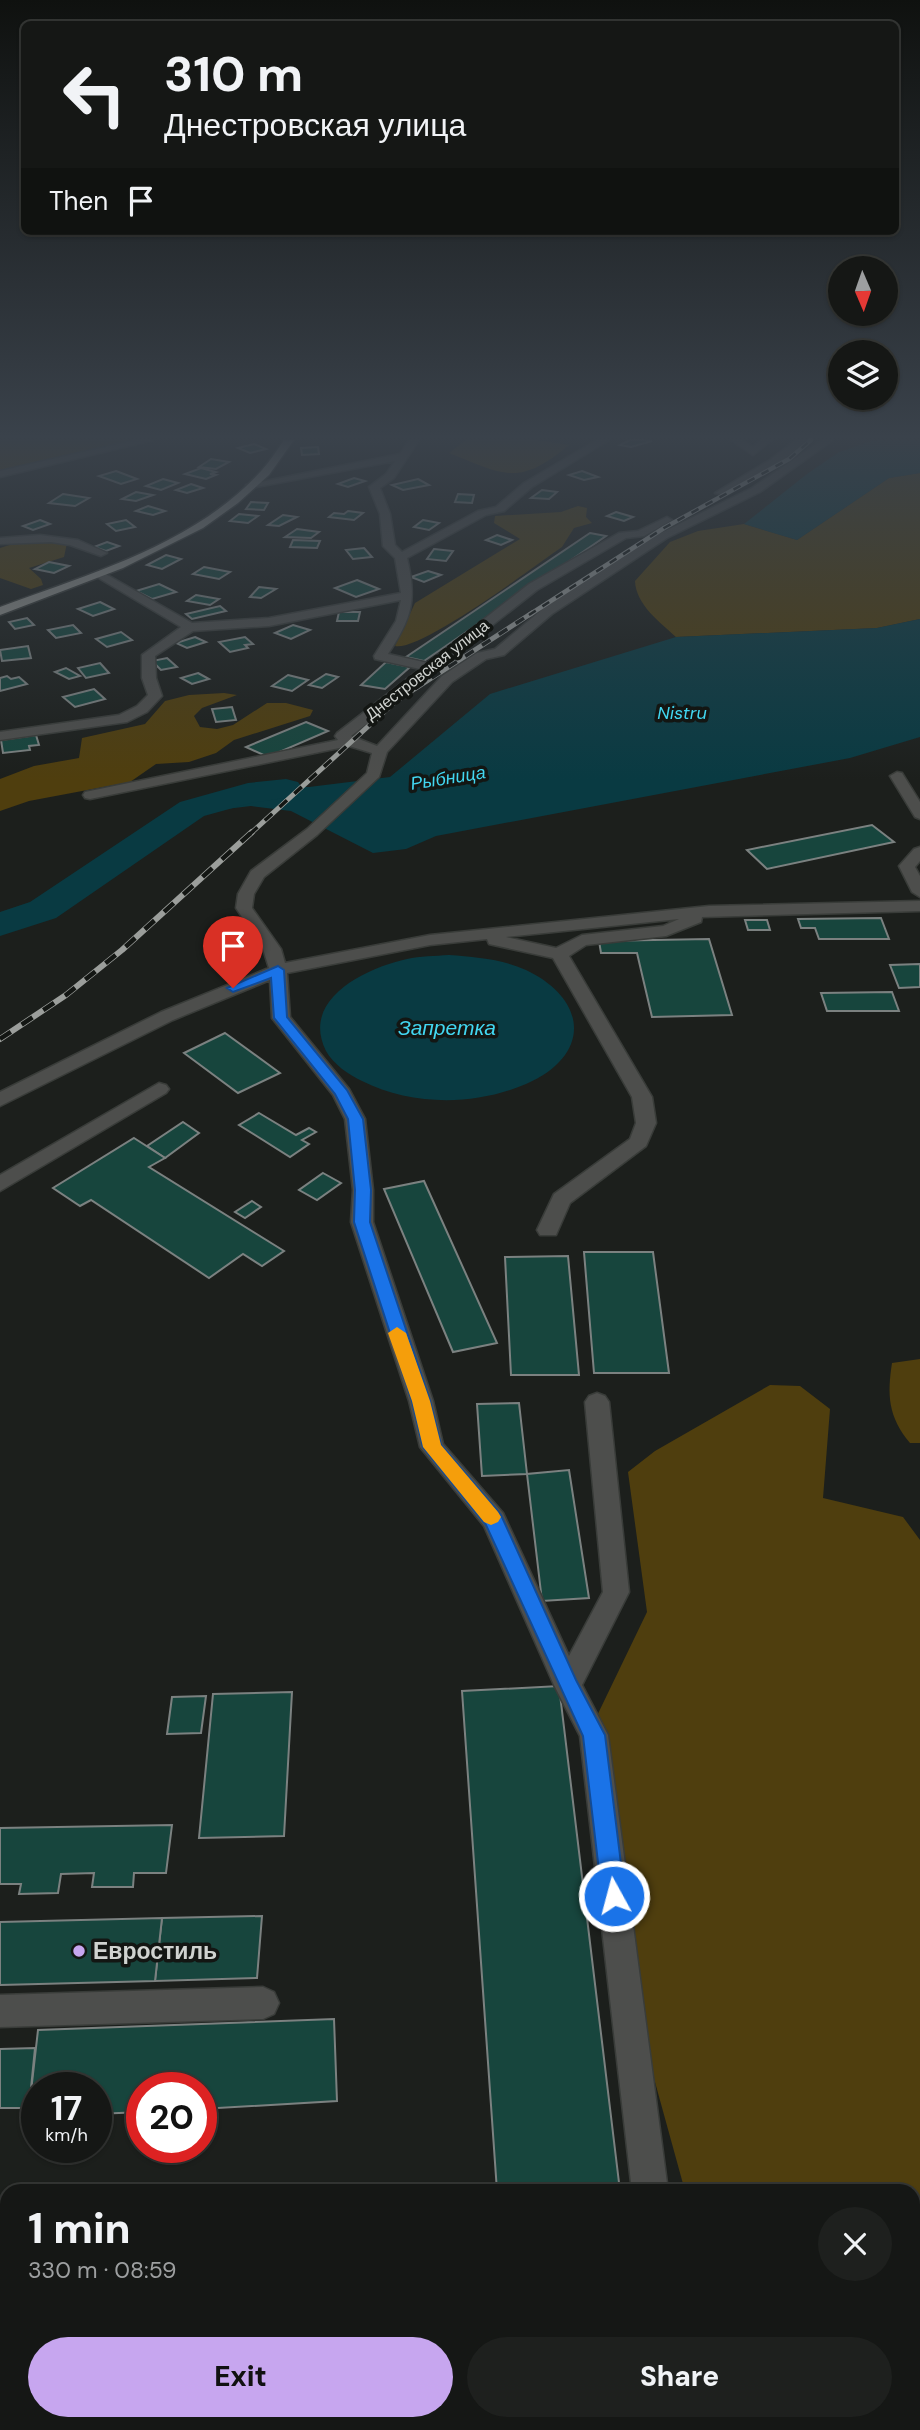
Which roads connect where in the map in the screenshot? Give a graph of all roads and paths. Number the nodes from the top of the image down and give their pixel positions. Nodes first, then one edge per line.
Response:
1 (145, 553) edge
2 (397, 553) edge
3 (408, 553) edge
4 (591, 553) edge
5 (636, 553) edge
6 (401, 557) junction
7 (98, 574) junction
8 (408, 595) junction
9 (0, 611) edge
10 (190, 627) junction
11 (430, 667) junction
12 (0, 736) edge
13 (350, 742) junction
14 (380, 751) junction
15 (897, 776) dead end
16 (90, 795) dead end
17 (920, 814) edge
18 (920, 852) edge
19 (920, 892) edge
20 (920, 906) edge
21 (709, 911) junction
22 (430, 940) junction
23 (559, 954) junction
24 (278, 970) junction
25 (159, 1089) dead end
26 (0, 1100) edge
27 (0, 1184) edge
28 (548, 1230) dead end
29 (597, 1402) dead end
30 (568, 1685) junction
31 (263, 2003) dead end
32 (0, 2011) edge
33 (649, 2184) edge

1 - 7 highway
2 - 6 street
3 - 6 street
4 - 11 street, Днестровская улица
5 - 14 street, Днестровская улица
6 - 8 street
7 - 9 highway
7 - 10 street
8 - 10 street
8 - 11 street
10 - 12 street
11 - 13 street, Днестровская улица
13 - 14 street, Днестровская улица
13 - 16 street
14 - 24 street, Днестровская улица
15 - 17 street
18 - 19 street
20 - 21 street
21 - 22 street
21 - 23 street
22 - 23 street
22 - 24 street
23 - 28 street
24 - 26 street
24 - 30 street
25 - 27 street
29 - 30 street
30 - 33 street
31 - 32 street

